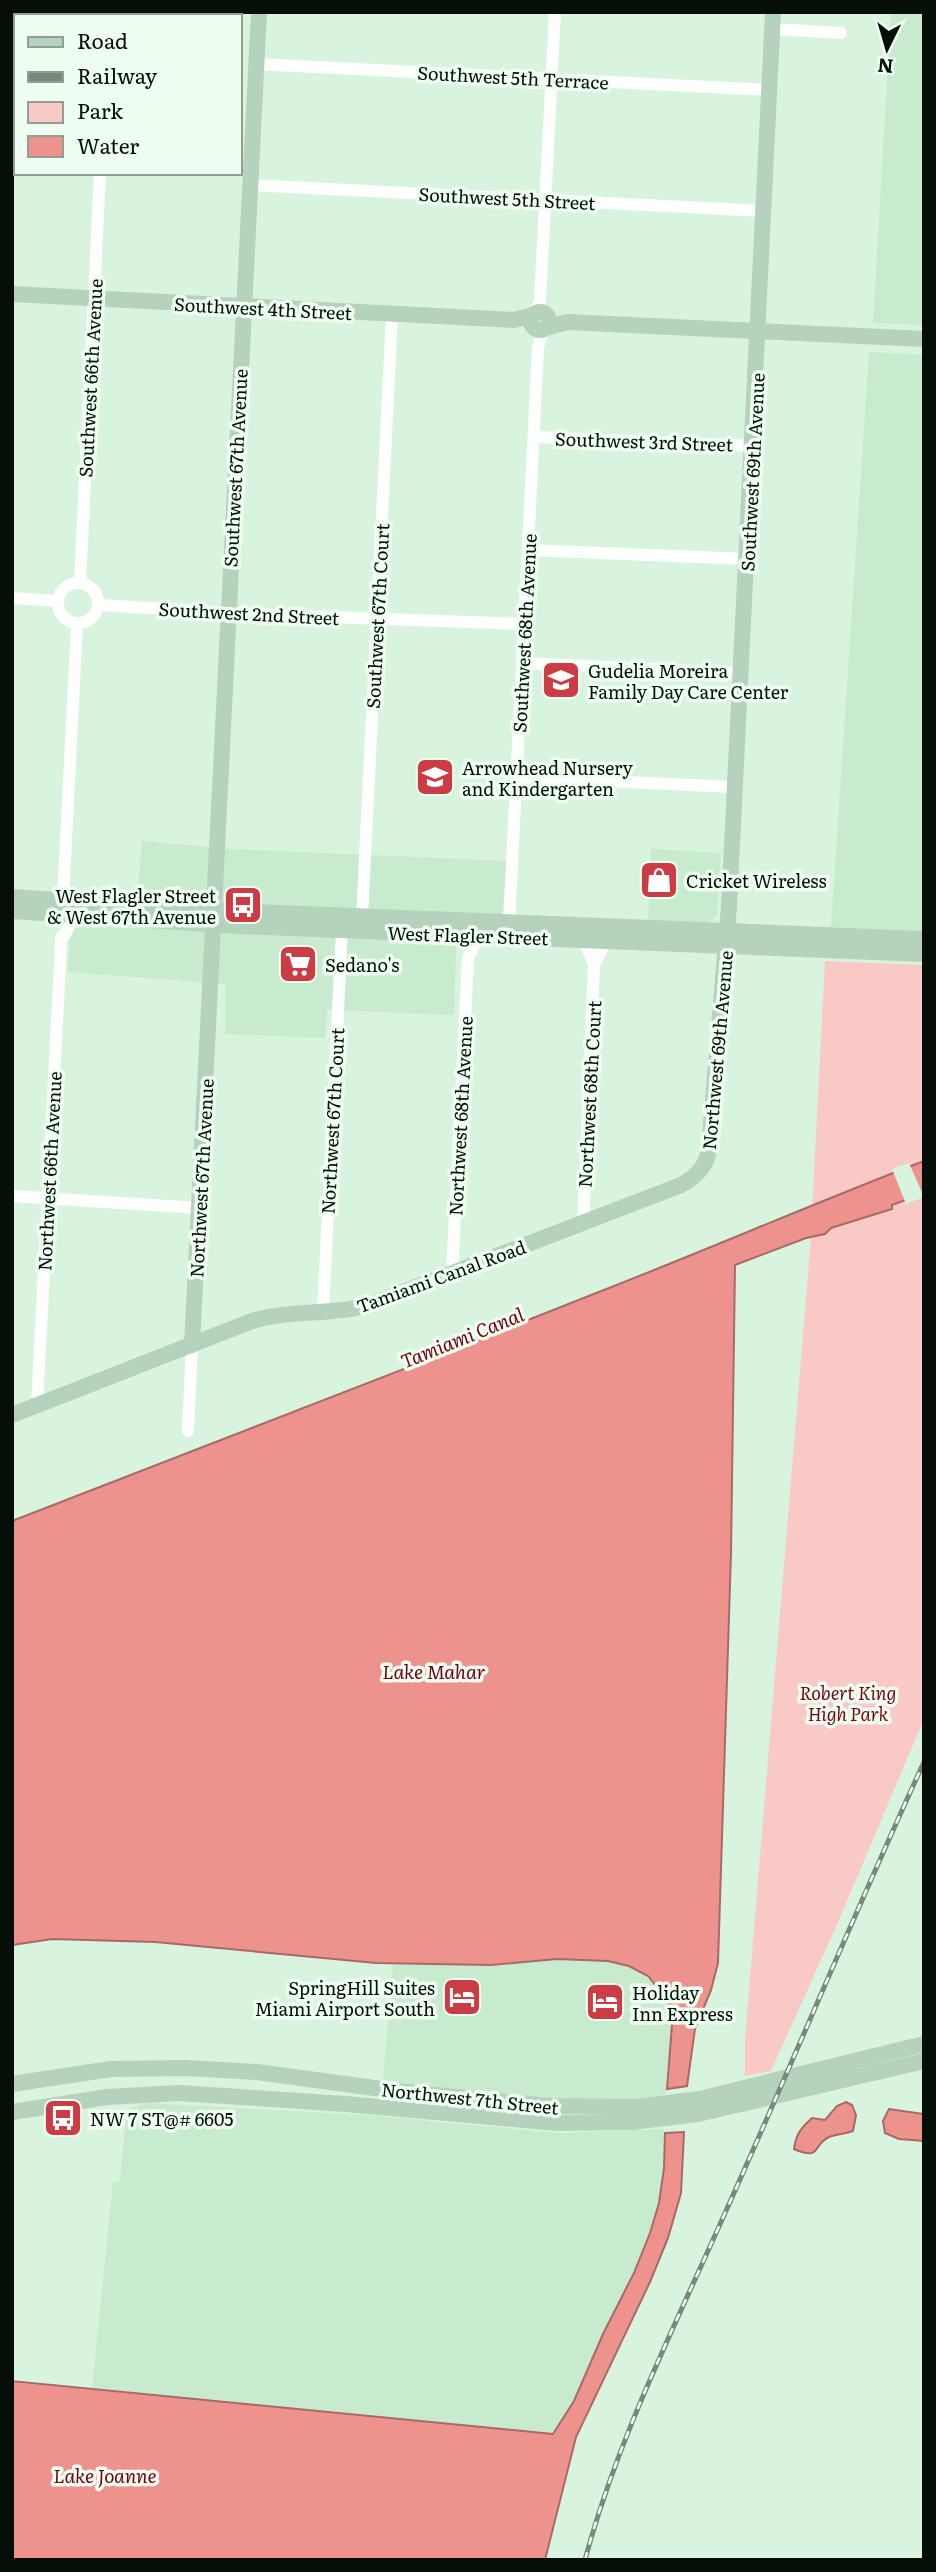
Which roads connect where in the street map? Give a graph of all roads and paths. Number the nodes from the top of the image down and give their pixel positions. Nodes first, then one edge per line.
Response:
1 (259, 12) edge
2 (555, 12) edge
3 (773, 12) edge
4 (772, 29) junction
5 (841, 33) dead end
6 (256, 64) junction
7 (551, 79) junction
8 (770, 90) junction
9 (100, 175) edge
10 (250, 185) junction
11 (545, 199) junction
12 (764, 211) junction
13 (12, 294) edge
14 (94, 299) junction
15 (244, 307) junction
16 (392, 315) junction
17 (540, 321) junction
18 (758, 331) junction
19 (924, 339) edge
20 (534, 437) junction
21 (753, 446) junction
22 (528, 550) junction
23 (748, 559) junction
24 (80, 583) junction
25 (12, 598) edge
26 (58, 601) junction
27 (99, 605) junction
28 (228, 613) junction
29 (377, 618) junction
30 (77, 623) junction
31 (524, 624) junction
32 (523, 663) junction
33 (741, 673) junction
34 (517, 777) junction
35 (735, 787) junction
36 (12, 897) edge
37 (63, 900) junction
38 (12, 911) edge
39 (52, 914) junction
40 (73, 915) junction
41 (362, 916) junction
42 (213, 918) junction
43 (509, 923) junction
44 (342, 930) junction
45 (457, 935) junction
46 (479, 936) junction
47 (61, 937) junction
48 (727, 938) junction
49 (584, 940) junction
50 (606, 941) junction
51 (922, 946) edge
52 (468, 958) junction
53 (594, 965) junction
54 (703, 1167) joint
55 (12, 1196) edge
56 (48, 1198) junction
57 (199, 1208) junction
58 (583, 1224) junction
59 (452, 1274) junction
60 (323, 1312) junction
61 (192, 1345) junction
62 (37, 1405) junction
63 (12, 1415) edge
64 (188, 1432) dead end
65 (924, 2044) edge
66 (924, 2061) edge
67 (884, 2063) junction
68 (12, 2084) edge
69 (699, 2107) junction
70 (12, 2112) edge

1 - 6 main road, Southwest 67th Avenue
2 - 7 street, Southwest 68th Avenue
3 - 4 main road, Southwest 69th Avenue
4 - 5 street
4 - 8 main road, Southwest 69th Avenue
6 - 7 street, Southwest 5th Terrace
6 - 10 main road, Southwest 67th Avenue
7 - 8 street, Southwest 5th Terrace
7 - 11 street, Southwest 68th Avenue
8 - 12 main road, Southwest 69th Avenue
9 - 14 street, Southwest 66th Avenue
10 - 11 street, Southwest 5th Street
10 - 15 main road, Southwest 67th Avenue
11 - 12 street, Southwest 5th Street
11 - 17 street, Southwest 68th Avenue
12 - 18 main road, Southwest 69th Avenue
13 - 14 main road, Southwest 4th Street
14 - 15 main road, Southwest 4th Street
14 - 24 street, Southwest 66th Avenue
15 - 16 main road, Southwest 4th Street
15 - 28 main road, Southwest 67th Avenue
16 - 17 main road, Southwest 4th Street
16 - 29 street, Southwest 67th Court
17 - 18 main road, Southwest 4th Street
17 - 20 street, Southwest 68th Avenue
18 - 19 main road, Southwest 4th Street
18 - 21 main road, Southwest 69th Avenue
20 - 21 street, Southwest 3rd Street
20 - 22 street, Southwest 68th Avenue
21 - 23 main road, Southwest 69th Avenue
22 - 23 street
22 - 31 street, Southwest 68th Avenue
23 - 33 main road, Southwest 69th Avenue
24 - 26 street
24 - 27 street
25 - 26 street
26 - 30 street
27 - 28 street, Southwest 2nd Street
27 - 30 street
28 - 29 street, Southwest 2nd Street
28 - 42 main road, Southwest 67th Avenue
29 - 31 street, Southwest 2nd Street
29 - 41 street, Southwest 67th Court
30 - 37 street
31 - 32 street, Southwest 68th Avenue
32 - 33 street
32 - 34 street, Southwest 68th Avenue
33 - 35 main road, Southwest 69th Avenue
34 - 35 street
34 - 43 street, Southwest 68th Avenue
35 - 48 main road, Southwest 69th Avenue
36 - 37 main road, West Flagler Street
37 - 42 main road, West Flagler Street
38 - 39 main road, West Flagler Street
39 - 40 main road, West Flagler Street
39 - 47 street, Northwest 66th Avenue
40 - 42 main road, West Flagler Street
40 - 47 street, Northwest 66th Avenue
41 - 42 main road, West Flagler Street
41 - 43 main road, West Flagler Street
42 - 44 main road, West Flagler Street
42 - 57 main road, Northwest 67th Avenue
43 - 48 main road, West Flagler Street
44 - 45 main road, West Flagler Street
44 - 60 street, Northwest 67th Court
45 - 46 main road, West Flagler Street
45 - 52 street, Northwest 68th Avenue
46 - 49 main road, West Flagler Street
46 - 52 street, Northwest 68th Avenue
47 - 56 street, Northwest 66th Avenue
48 - 50 main road, West Flagler Street
48 - 51 main road, West Flagler Street
48 - 54 main road, Northwest 69th Avenue
49 - 50 main road, West Flagler Street
49 - 53 street, Northwest 68th Court
50 - 53 street, Northwest 68th Court
52 - 59 street, Northwest 68th Avenue
53 - 58 street, Northwest 68th Court
54 - 58 main road, Tamiami Canal Road
55 - 56 street
56 - 57 street
56 - 62 street, Northwest 66th Avenue
57 - 61 main road, Northwest 67th Avenue
58 - 59 main road, Tamiami Canal Road
59 - 60 main road, Tamiami Canal Road
60 - 61 main road, Tamiami Canal Road
61 - 62 main road, Tamiami Canal Road
61 - 64 street, Northwest 67th Avenue
62 - 63 main road, Tamiami Canal Road
65 - 67 main road, Northwest 7th Street
66 - 67 main road, Northwest 7th Street
67 - 69 main road, Northwest 7th Street
68 - 69 main road, Northwest 7th Street
69 - 70 main road, Northwest 7th Street

